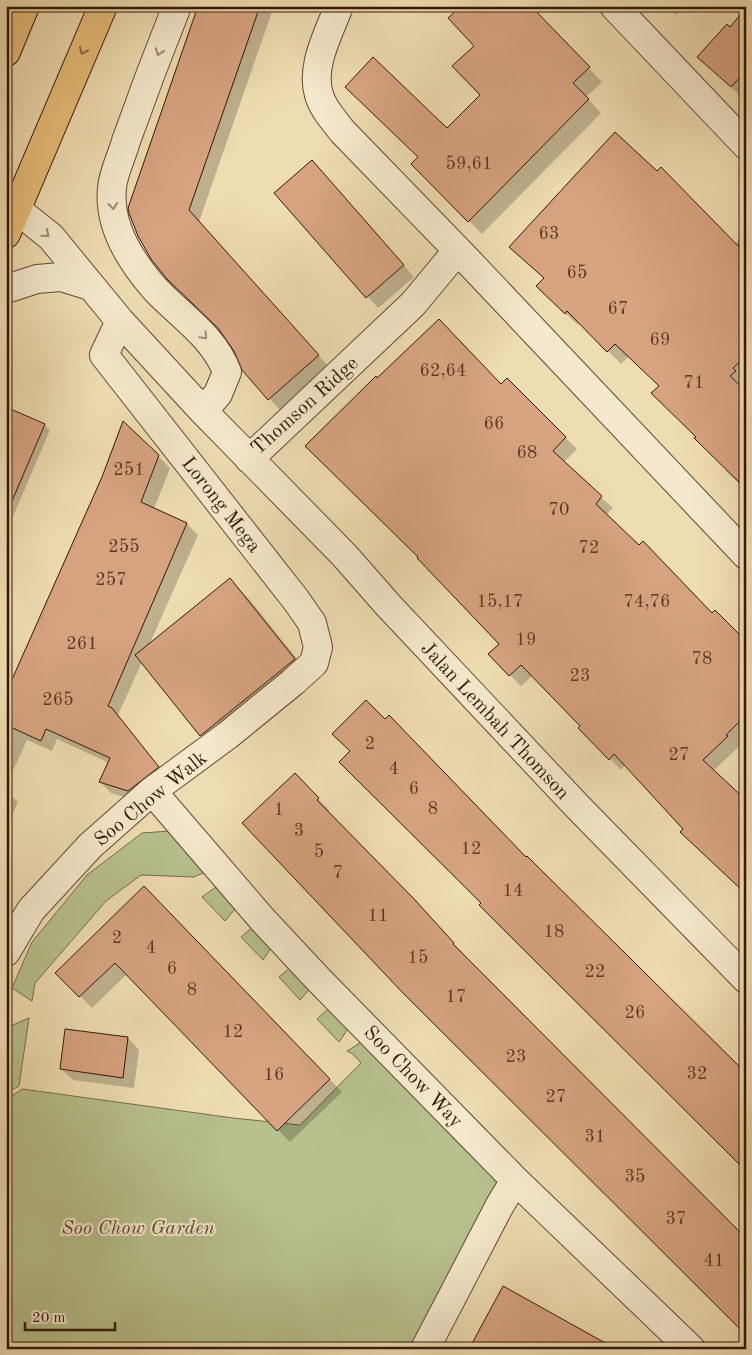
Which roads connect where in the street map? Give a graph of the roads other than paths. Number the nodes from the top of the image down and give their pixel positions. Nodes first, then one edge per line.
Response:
1 (25, 6) edge
2 (103, 6) edge
3 (177, 6) edge
4 (340, 6) edge
5 (614, 6) edge
6 (6, 52) edge
7 (746, 146) edge
8 (9, 217) edge
9 (457, 251) junction
10 (90, 286) junction
11 (6, 289) edge
12 (120, 321) junction
13 (203, 411) junction
14 (249, 459) junction
15 (746, 555) edge
16 (314, 663) joint
17 (152, 790) junction
18 (6, 952) edge
19 (746, 979) edge
20 (515, 1180) junction
21 (425, 1349) edge
22 (691, 1349) edge

1 - 6 main road
2 -> 8 main road
3 -> 13 street
4 - 9 street
5 - 7 street
8 -> 10 street, Thomson Ridge
9 - 14 street, Thomson Ridge
9 - 15 street
10 - 11 street
10 - 12 street, Thomson Ridge
12 - 13 street, Thomson Ridge
12 - 16 street, Lorong Mega
13 - 14 street, Thomson Ridge
14 - 19 street, Jalan Lembah Thomson
16 - 17 street, Soo Chow Walk
17 - 18 street, Soo Chow Walk
17 - 20 street, Soo Chow Way
20 - 21 street
20 - 22 street, Soo Chow Way

